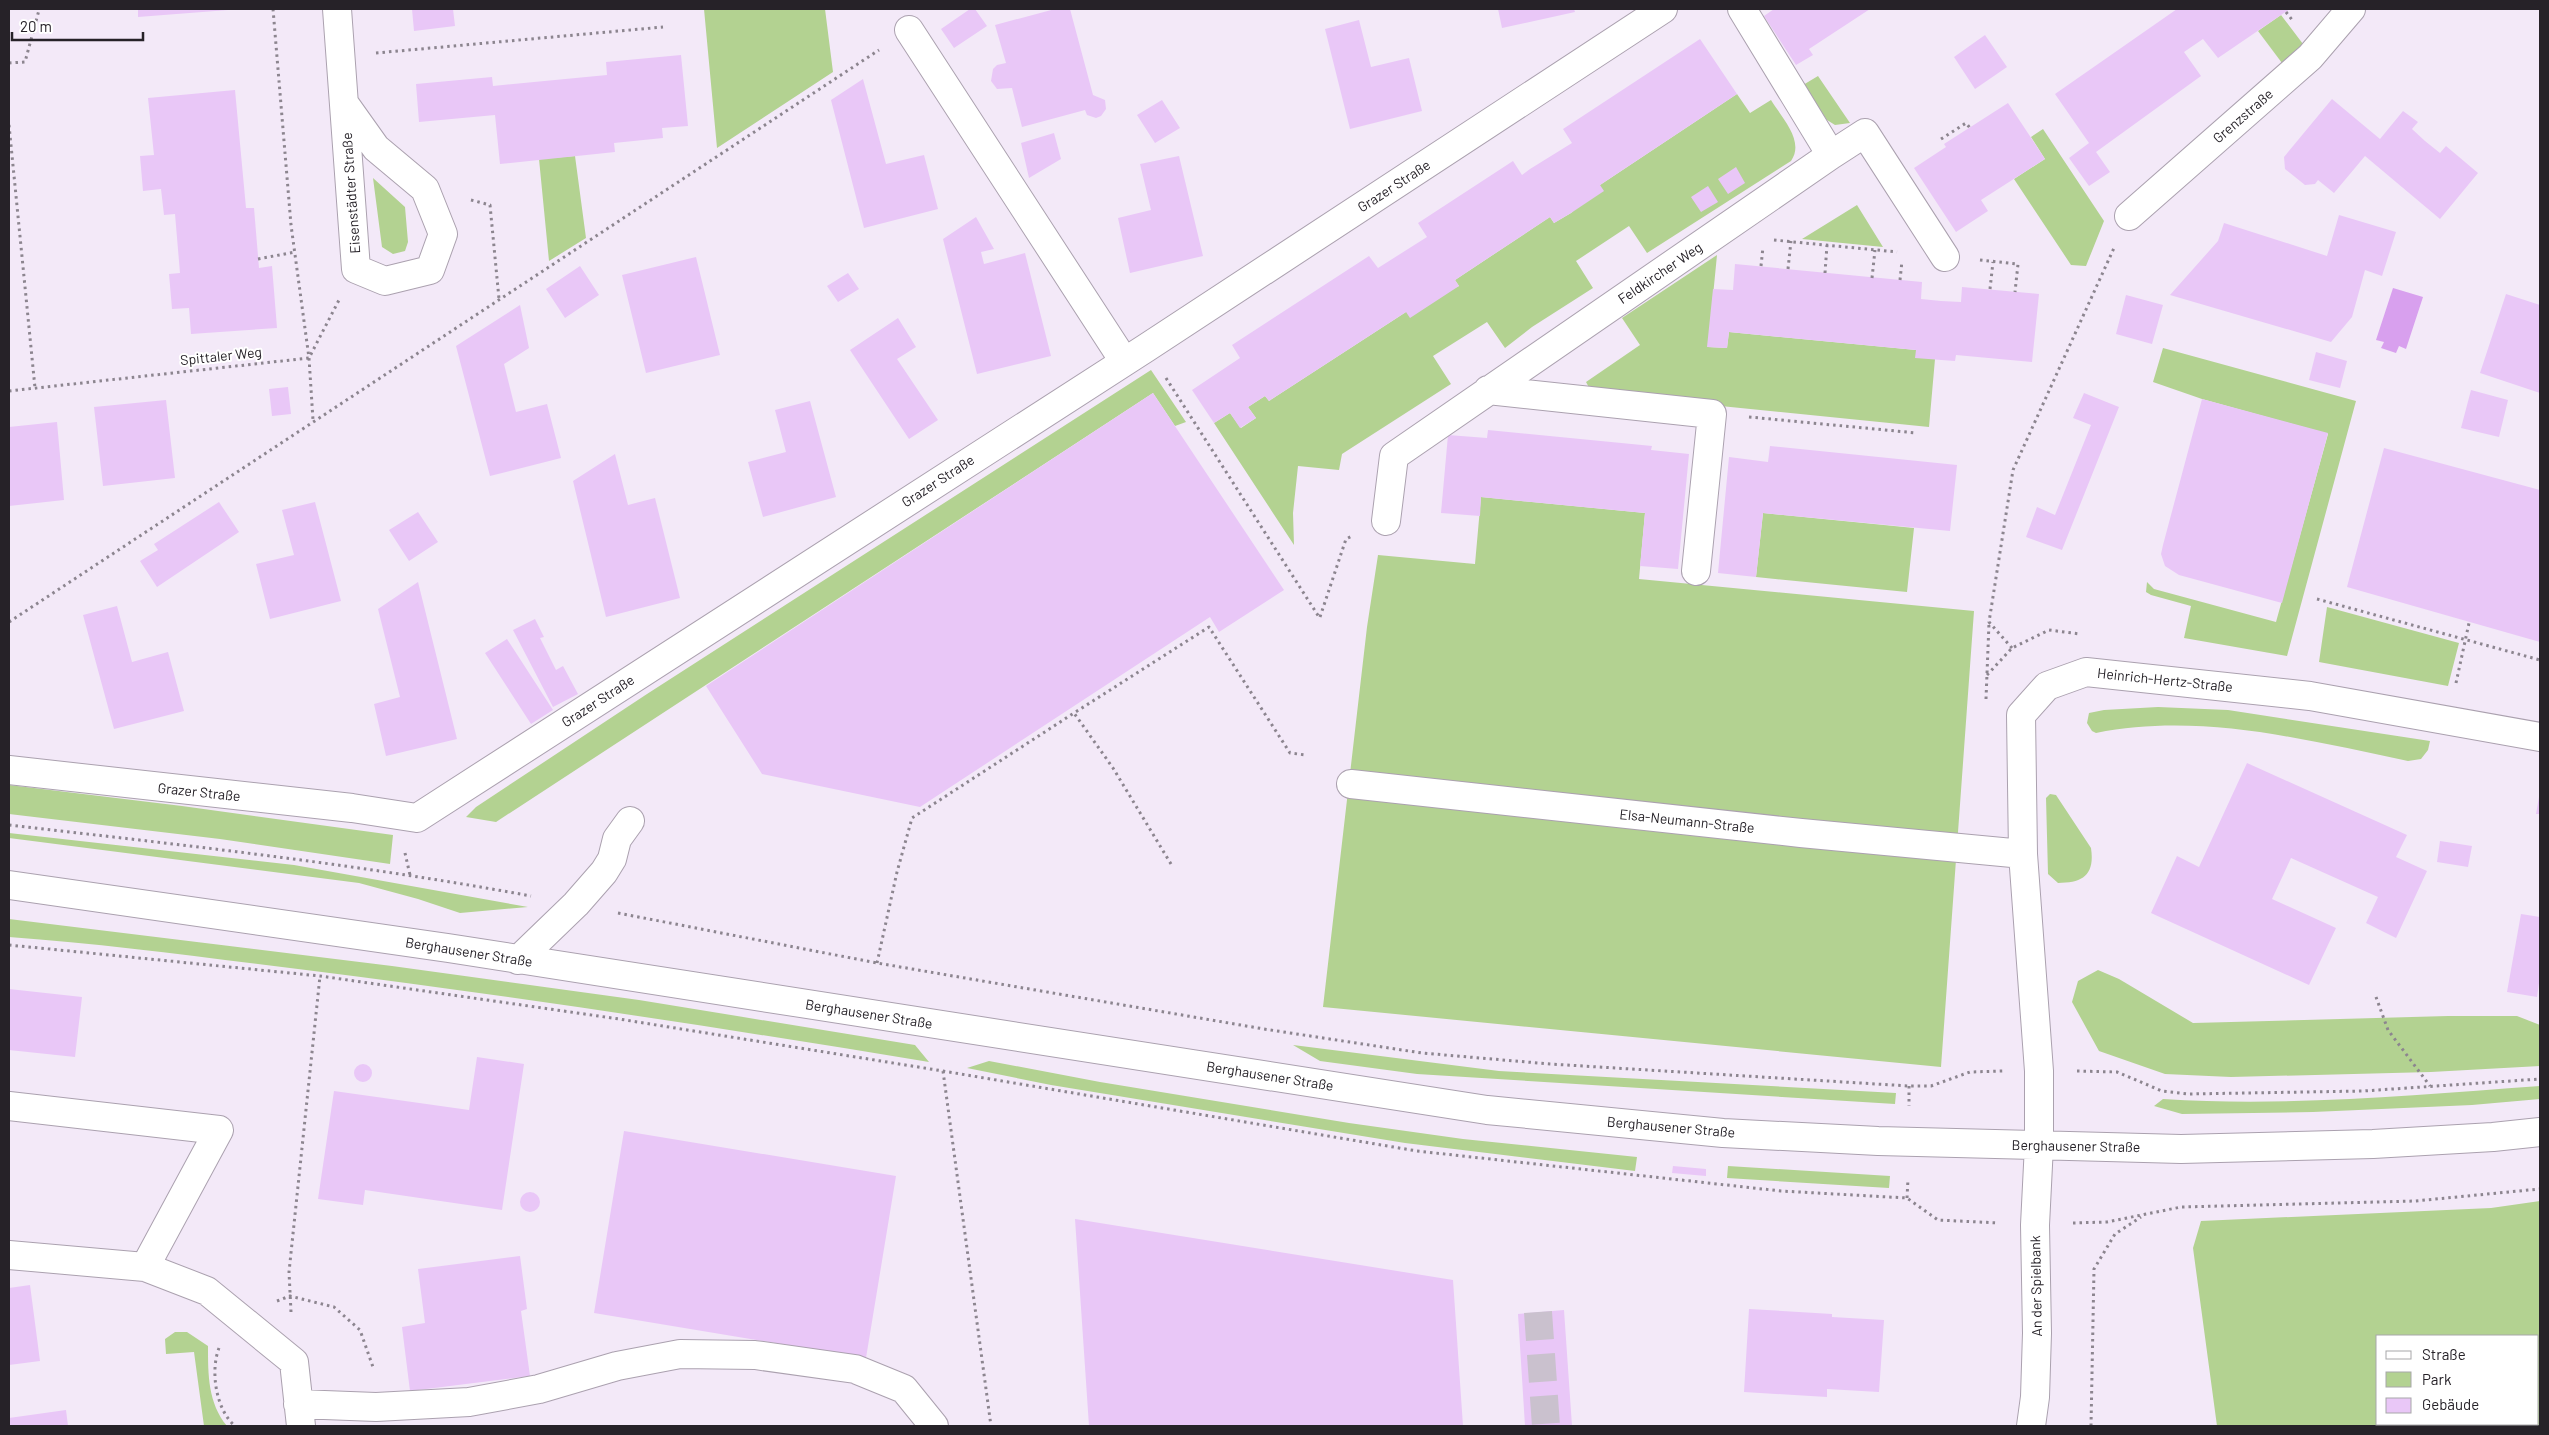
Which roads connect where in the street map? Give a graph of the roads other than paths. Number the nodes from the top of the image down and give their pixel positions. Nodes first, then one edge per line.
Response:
1 (337, 9) edge
2 (1663, 9) edge
3 (1742, 9) edge
4 (2351, 9) edge
5 (909, 30) road end
6 (344, 103) junction
7 (1831, 155) junction
8 (2129, 216) road end
9 (1945, 257) road end
10 (1135, 354) junction
11 (1488, 390) junction
12 (1386, 521) road end
13 (1696, 572) dead end
14 (2540, 736) edge
15 (9, 770) edge
16 (1351, 784) dead end
17 (630, 821) dead end
18 (2023, 854) junction
19 (9, 885) edge
20 (518, 960) junction
21 (9, 1106) edge
22 (2540, 1132) edge
23 (2039, 1145) junction
24 (9, 1255) edge
25 (145, 1267) junction
26 (299, 1415) edge
27 (934, 1426) edge
28 (2031, 1426) edge

1 - 6 street, Eisenstädter Straße
2 - 10 street, Grazer Straße
3 - 7 street
4 - 8 street, Grenzstraße
5 - 10 street
6 - 6 street, Eisenstädter Straße
7 - 9 street, Feldkircher Weg
7 - 11 street, Feldkircher Weg
10 - 15 street, Grazer Straße
11 - 12 street, Feldkircher Weg
11 - 13 street
14 - 18 street, Heinrich-Hertz-Straße
16 - 18 street, Elsa-Neumann-Straße
17 - 20 street
18 - 23 street, Heinrich-Hertz-Straße
19 - 20 street, Berghausener Straße
20 - 23 street, Berghausener Straße
21 - 25 street
22 - 23 street, Berghausener Straße
23 - 28 street, An der Spielbank
24 - 25 street
25 - 26 street
26 - 27 street

